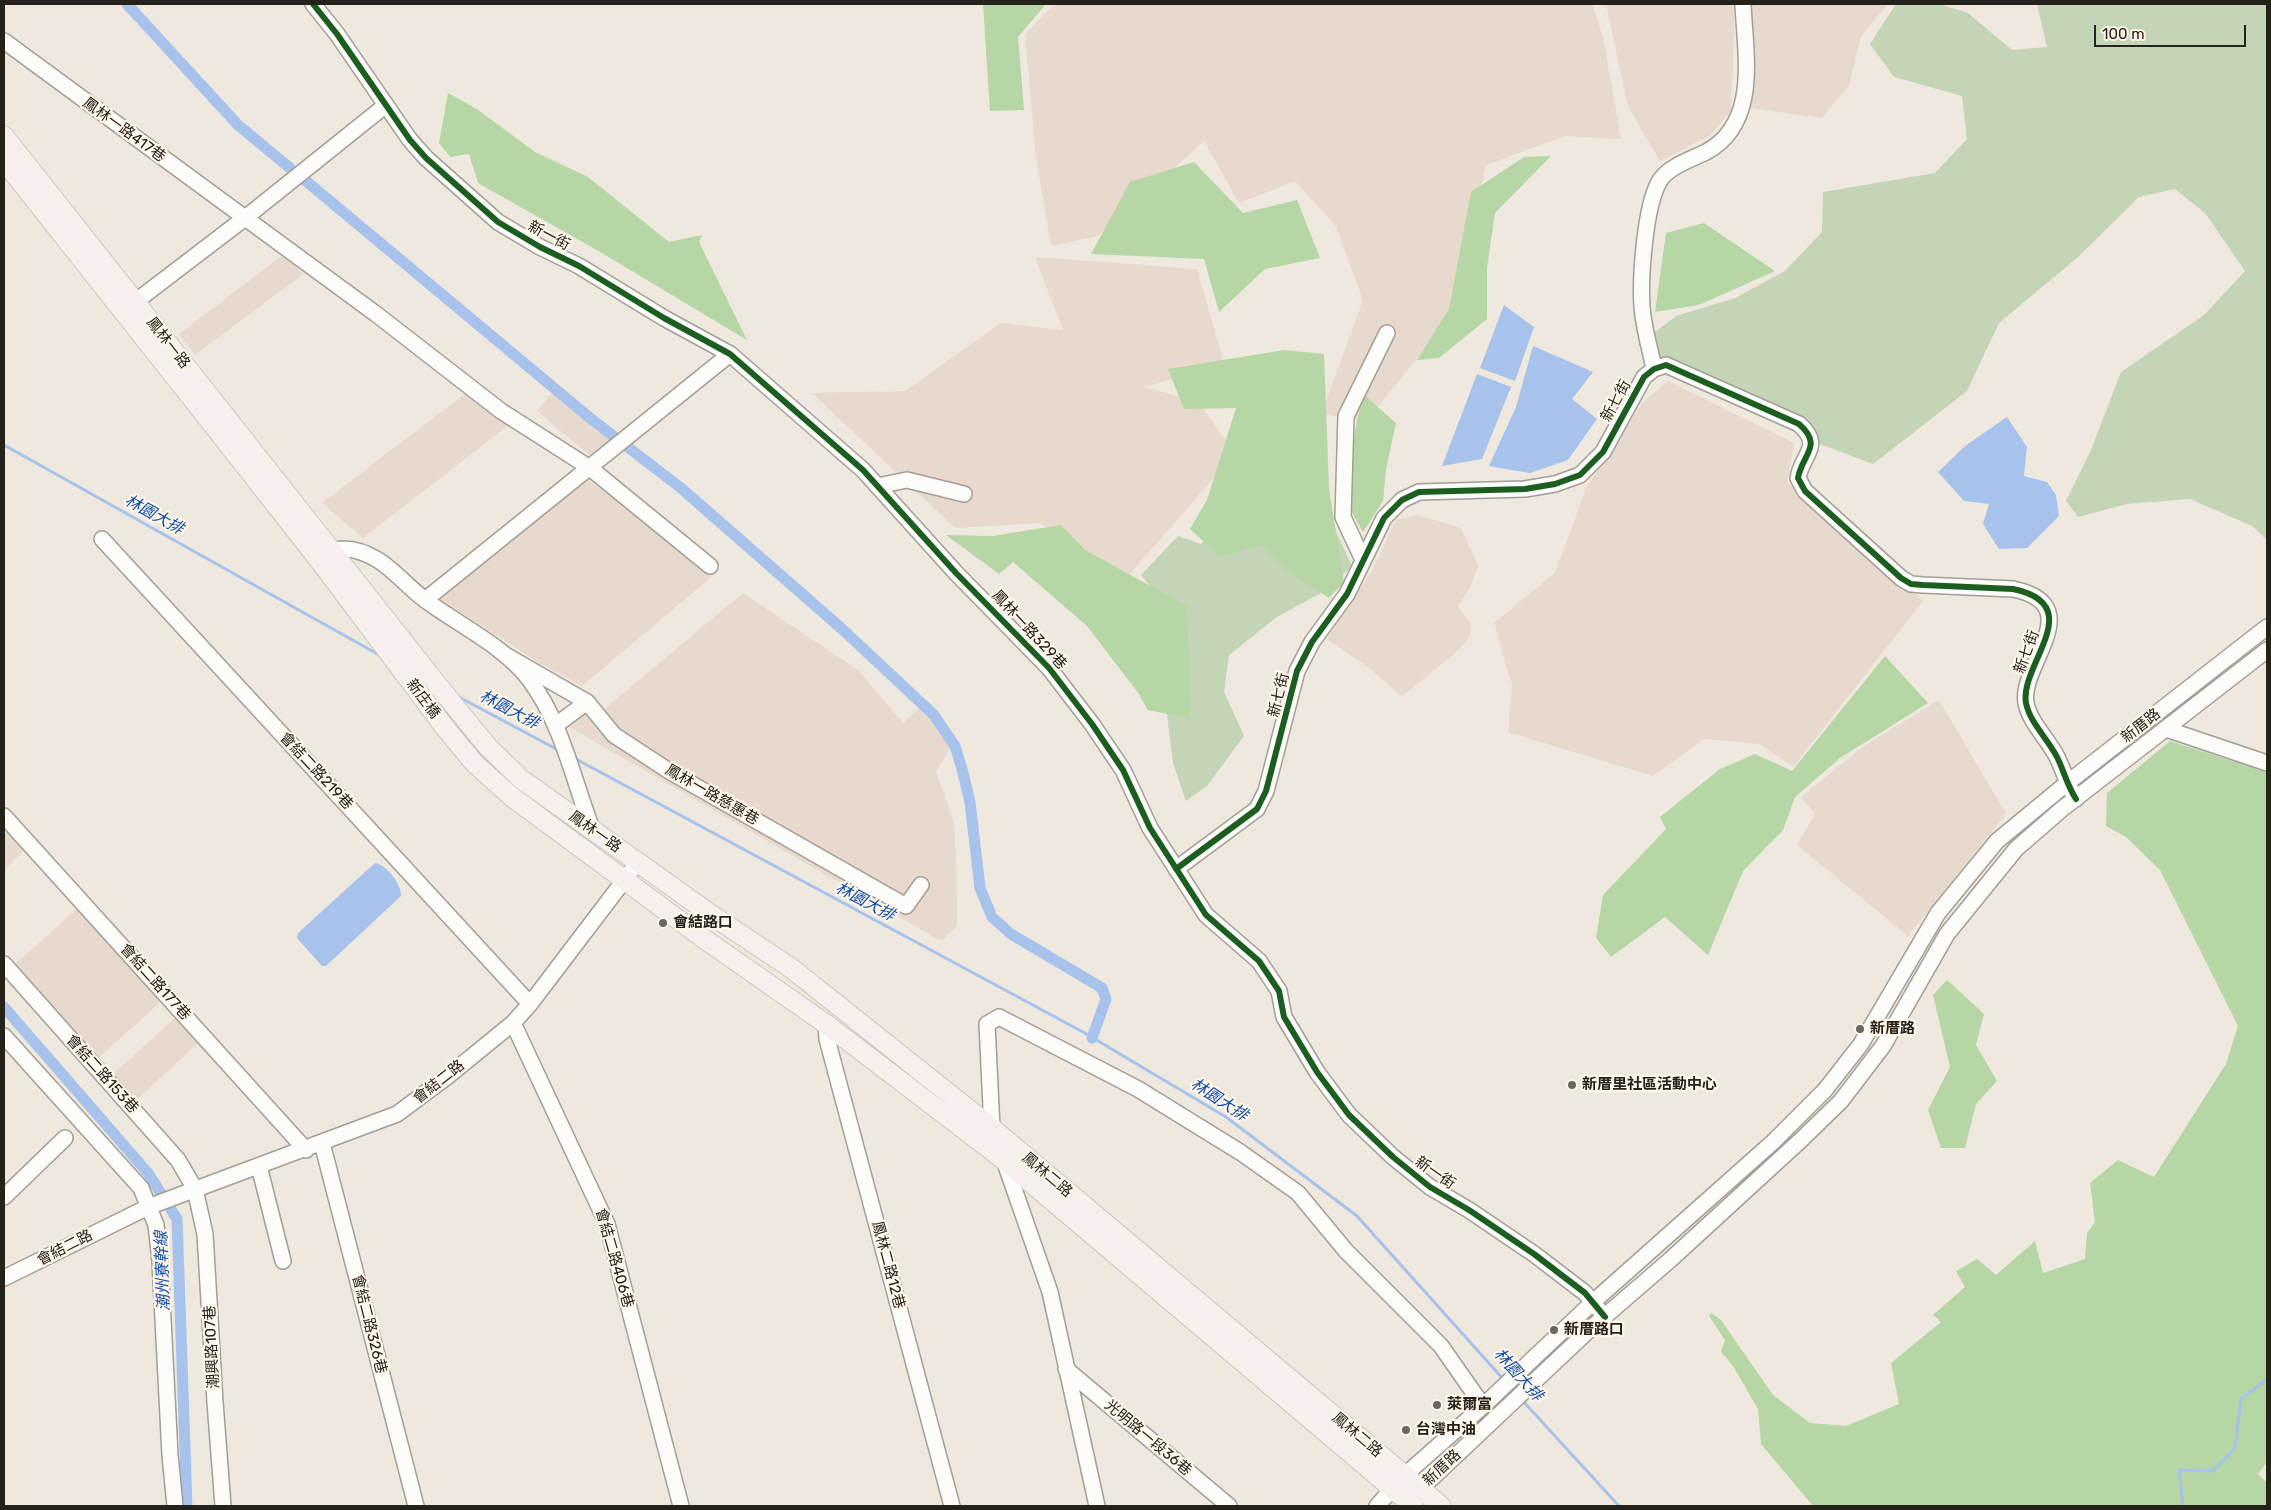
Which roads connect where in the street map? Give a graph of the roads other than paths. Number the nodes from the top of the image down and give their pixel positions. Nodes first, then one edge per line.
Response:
1 (313, 4) edge
2 (1743, 4) edge
3 (4, 41) edge
4 (386, 105) junction
5 (4, 136) edge
6 (4, 161) edge
7 (245, 218) junction
8 (135, 302) junction
9 (1387, 334) dead end
10 (730, 354) junction
11 (1654, 369) junction
12 (590, 468) junction
13 (877, 486) junction
14 (964, 494) dead end
15 (102, 539) dead end
16 (325, 555) junction
17 (1363, 560) junction
18 (710, 566) dead end
19 (425, 600) junction
20 (2267, 628) edge
21 (2267, 650) edge
22 (507, 656) junction
23 (587, 702) junction
24 (556, 725) junction
25 (2166, 729) junction
26 (2128, 736) junction
27 (2138, 750) junction
28 (2267, 763) edge
29 (2066, 784) junction
30 (2076, 799) junction
31 (552, 801) joint
32 (4, 816) edge
33 (544, 822) joint
34 (592, 829) junction
35 (638, 862) junction
36 (1176, 869) junction
37 (624, 880) junction
38 (921, 884) dead end
39 (4, 964) edge
40 (530, 1004) junction
41 (1284, 1017) joint
42 (513, 1022) junction
43 (826, 1024) junction
44 (4, 1036) edge
45 (992, 1128) junction
46 (65, 1138) dead end
47 (322, 1143) junction
48 (306, 1150) junction
49 (1004, 1160) junction
50 (259, 1166) junction
51 (192, 1190) junction
52 (4, 1197) edge
53 (150, 1206) junction
54 (283, 1261) dead end
55 (4, 1278) edge
56 (1593, 1302) junction
57 (1605, 1317) junction
58 (1066, 1369) junction
59 (1484, 1404) junction
60 (1399, 1482) junction
61 (1411, 1501) edge
62 (175, 1506) edge
63 (223, 1506) edge
64 (416, 1506) edge
65 (680, 1506) edge
66 (952, 1506) edge
67 (1097, 1506) edge
68 (1229, 1506) edge
69 (1377, 1506) edge
70 (1441, 1506) edge

1 - 4 street
2 - 11 street
3 - 7 street, 鳳林一路417巷
4 - 7 street
4 - 10 street, 新一街
5 - 8 main road, 鳳林一路
6 - 16 main road, 鳳林一路
7 - 8 street
7 - 12 street, 鳳林一路417巷
8 - 16 main road, 鳳林一路
9 - 17 street
10 - 12 street
10 - 13 street, 鳳林一路329巷
11 - 17 street, 新七街
11 - 29 street, 新七街
12 - 18 street, 鳳林一路417巷
12 - 19 street
13 - 14 street
13 - 36 street, 鳳林一路329巷
15 - 40 street, 會結二路219巷
16 - 19 street
16 - 31 main road, 新庄橋
16 - 33 main road, 新庄橋
17 - 36 street, 新七街
19 - 22 street
20 - 26 street, 新厝路
21 - 25 street, 新厝路
22 - 23 street, 鳳林一路慈惠巷
22 - 24 street
23 - 24 street
23 - 38 street, 鳳林一路慈惠巷
24 - 34 street
25 - 27 street, 新厝路
25 - 28 street
26 - 27 street
26 - 29 street, 新厝路
27 - 30 street, 新厝路
29 - 30 street, 新七街
29 - 56 street, 新厝路
30 - 57 street, 新厝路
31 - 34 main road, 鳳林一路
32 - 48 street, 會結二路177巷
33 - 37 main road, 鳳林一路
34 - 35 main road, 鳳林一路
35 - 37 street, 會結二路
35 - 45 main road, 鳳林二路
36 - 41 street, 鳳林一路329巷
37 - 40 street, 會結二路
37 - 43 main road, 鳳林二路
39 - 51 street, 會結二路153巷
40 - 42 street, 會結二路
41 - 56 street, 新一街
42 - 47 street, 會結二路
42 - 65 street, 會結二路406巷
43 - 49 main road, 鳳林二路
43 - 66 street, 鳳林二路12巷
44 - 53 street
45 - 59 street
45 - 60 main road, 鳳林二路
46 - 52 street
47 - 48 street, 會結二路
47 - 64 street, 會結二路326巷
48 - 50 street, 會結二路
49 - 58 street
49 - 60 main road, 鳳林二路
50 - 51 street, 會結二路
50 - 54 street
51 - 53 street, 會結二路
51 - 63 street, 潮興路107巷
53 - 55 street, 會結二路
53 - 62 street
56 - 57 street, 新一街
56 - 59 street, 新厝路
57 - 61 street, 新厝路
58 - 67 street
58 - 68 street, 光明路一段36巷
59 - 60 street, 新厝路
60 - 61 main road, 鳳林二路
60 - 69 street, 新厝路
61 - 70 main road, 鳳林二路

